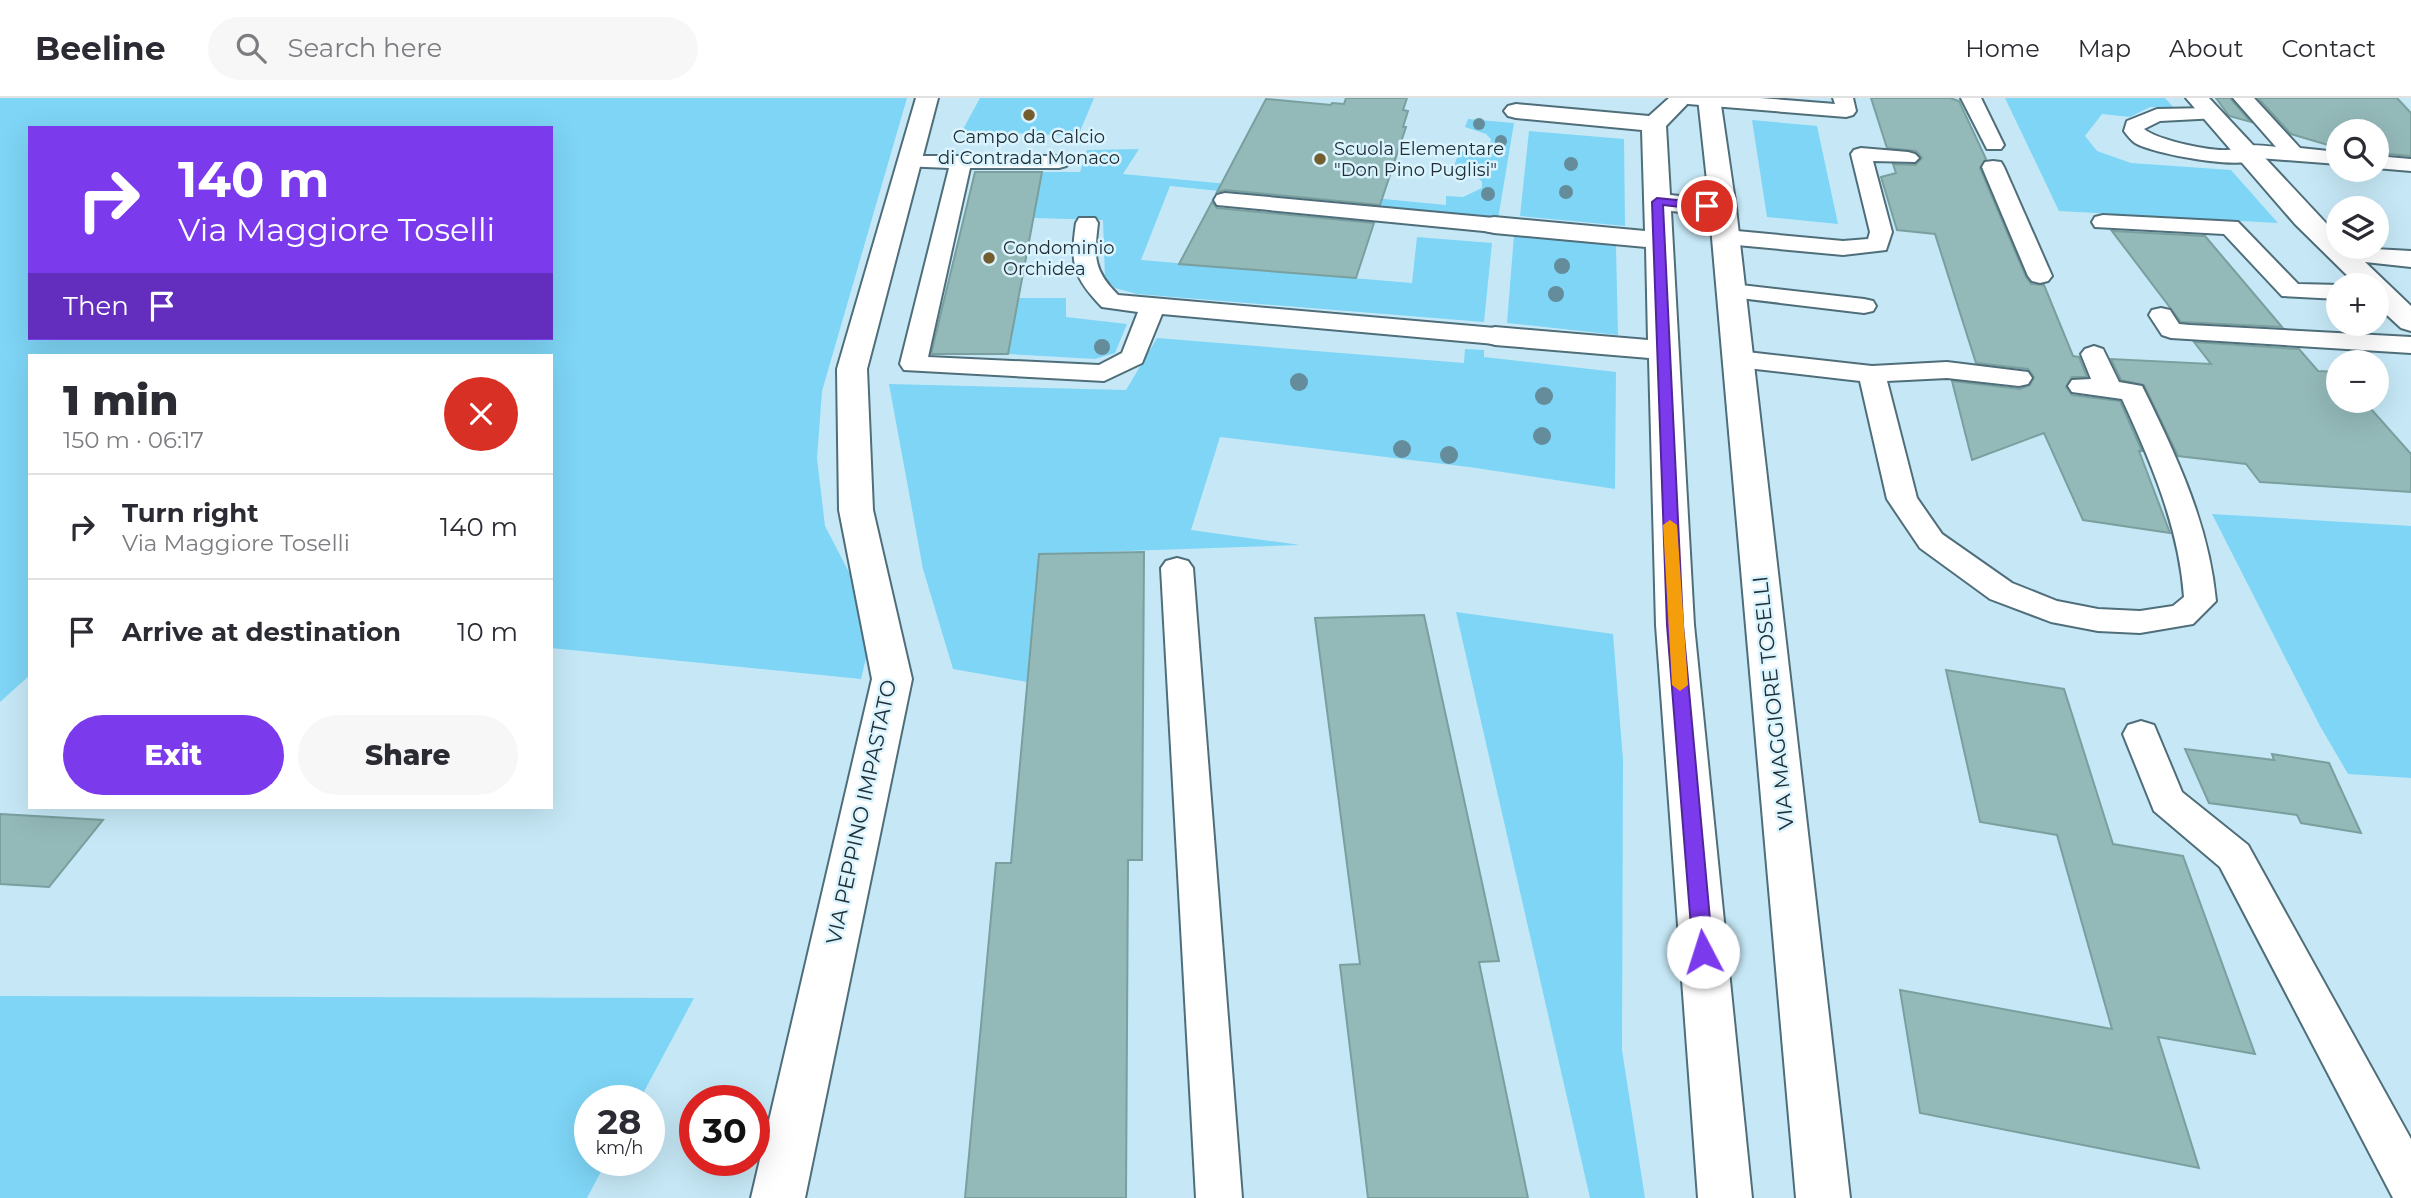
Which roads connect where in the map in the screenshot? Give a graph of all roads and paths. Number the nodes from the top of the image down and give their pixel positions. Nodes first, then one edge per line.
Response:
1 (927, 98) edge
2 (1682, 98) edge
3 (1971, 98) edge
4 (2243, 98) edge
5 (1702, 99) edge
6 (2204, 106) edge
7 (1516, 111) dead end
8 (1846, 113) edge
9 (1654, 124) junction
10 (2246, 154) junction
11 (2294, 154) junction
12 (2326, 157) edge
13 (1908, 158) dead end
14 (909, 162) junction
15 (961, 162) junction
16 (1059, 162) dead end
17 (2389, 163) edge
18 (2411, 165) edge
19 (1225, 200) dead end
20 (1657, 202) junction
21 (1725, 222) junction
22 (2104, 222) dead end
23 (1087, 223) dead end
24 (1494, 225) joint
25 (2326, 238) edge
26 (1659, 240) junction
27 (2389, 257) edge
28 (2346, 259) edge
29 (2411, 259) edge
30 (2360, 273) edge
31 (2040, 276) dead end
32 (1732, 290) junction
33 (2326, 292) edge
34 (2389, 301) edge
35 (1153, 306) junction
36 (1864, 306) dead end
37 (2161, 315) dead end
38 (2411, 322) edge
39 (1495, 336) joint
40 (2411, 345) edge
41 (1664, 349) junction
42 (2094, 354) dead end
43 (1738, 359) junction
44 (1872, 374) junction
45 (2019, 378) dead end
46 (1177, 568) dead end
47 (2141, 734) dead end
48 (2411, 1185) edge
49 (778, 1198) edge
50 (1219, 1198) edge
51 (1725, 1198) edge
52 (1823, 1198) edge

1 - 14 street, VIA PEPPINO IMPASTATO
2 - 9 street
3 - 31 lane
4 - 11 lane
5 - 8 lane
5 - 21 street, VIA MAGGIORE TOSELLI
6 - 10 street
6 - 10 lane
7 - 9 street
9 - 20 street
10 - 11 lane
10 - 25 street
11 - 12 lane
13 - 21 lane
14 - 15 lane
14 - 49 street, VIA PEPPINO IMPASTATO
15 - 16 lane
15 - 35 lane
17 - 18 lane
19 - 24 lane
20 - 21 street
20 - 26 street
21 - 32 street, VIA MAGGIORE TOSELLI
22 - 33 lane
23 - 35 lane
24 - 26 street
26 - 41 street
27 - 29 street
28 - 30 street
32 - 36 lane
32 - 43 street, VIA MAGGIORE TOSELLI
34 - 38 street
35 - 39 lane
37 - 40 lane
39 - 41 street
41 - 51 street
42 - 44 lane
43 - 44 lane
43 - 52 street, VIA MAGGIORE TOSELLI
44 - 45 lane
46 - 50 lane
47 - 48 lane

